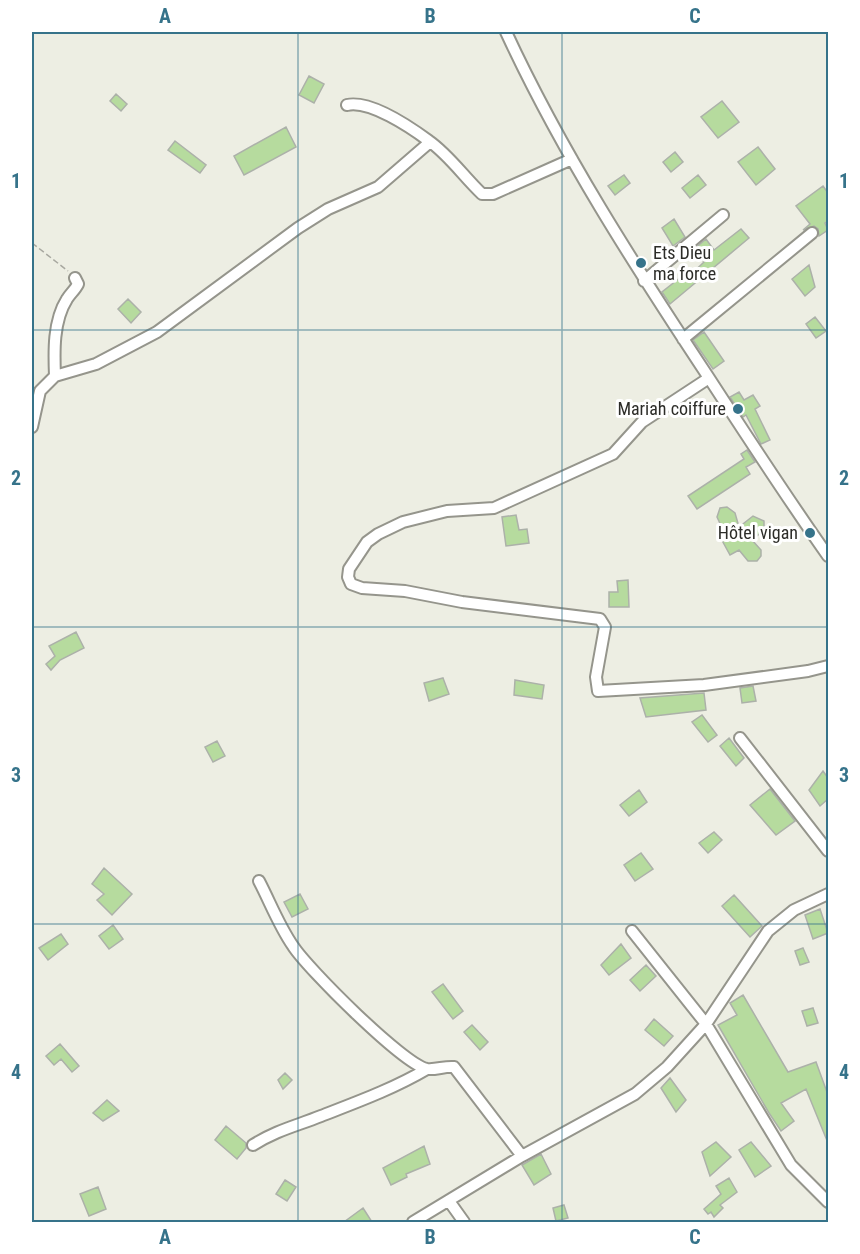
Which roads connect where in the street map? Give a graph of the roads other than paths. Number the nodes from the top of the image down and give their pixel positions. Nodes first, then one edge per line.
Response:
1 (506, 32) edge
2 (347, 105) dead end
3 (430, 142) junction
4 (572, 159) junction
5 (723, 215) dead end
6 (812, 232) dead end
7 (75, 278) road end
8 (644, 280) junction
9 (683, 339) junction
10 (55, 376) junction
11 (709, 378) junction
12 (32, 427) edge
13 (828, 556) edge
14 (828, 666) edge
15 (741, 738) dead end
16 (828, 851) edge
17 (259, 880) dead end
18 (828, 894) edge
19 (632, 931) dead end
20 (706, 1024) junction
21 (426, 1069) junction
22 (254, 1145) dead end
23 (522, 1156) junction
24 (449, 1201) junction
25 (828, 1202) edge
26 (413, 1222) edge
27 (464, 1222) edge

1 - 4 street
2 - 3 street
3 - 4 street
3 - 10 street
4 - 8 street
5 - 8 street
6 - 9 street
7 - 10 street
8 - 9 street
9 - 11 street
10 - 12 street
11 - 13 street
11 - 14 street
15 - 16 street
17 - 21 street
18 - 20 street
19 - 20 street
20 - 23 street
20 - 25 street
21 - 22 street
21 - 23 street
23 - 24 street
24 - 26 street
24 - 27 street

